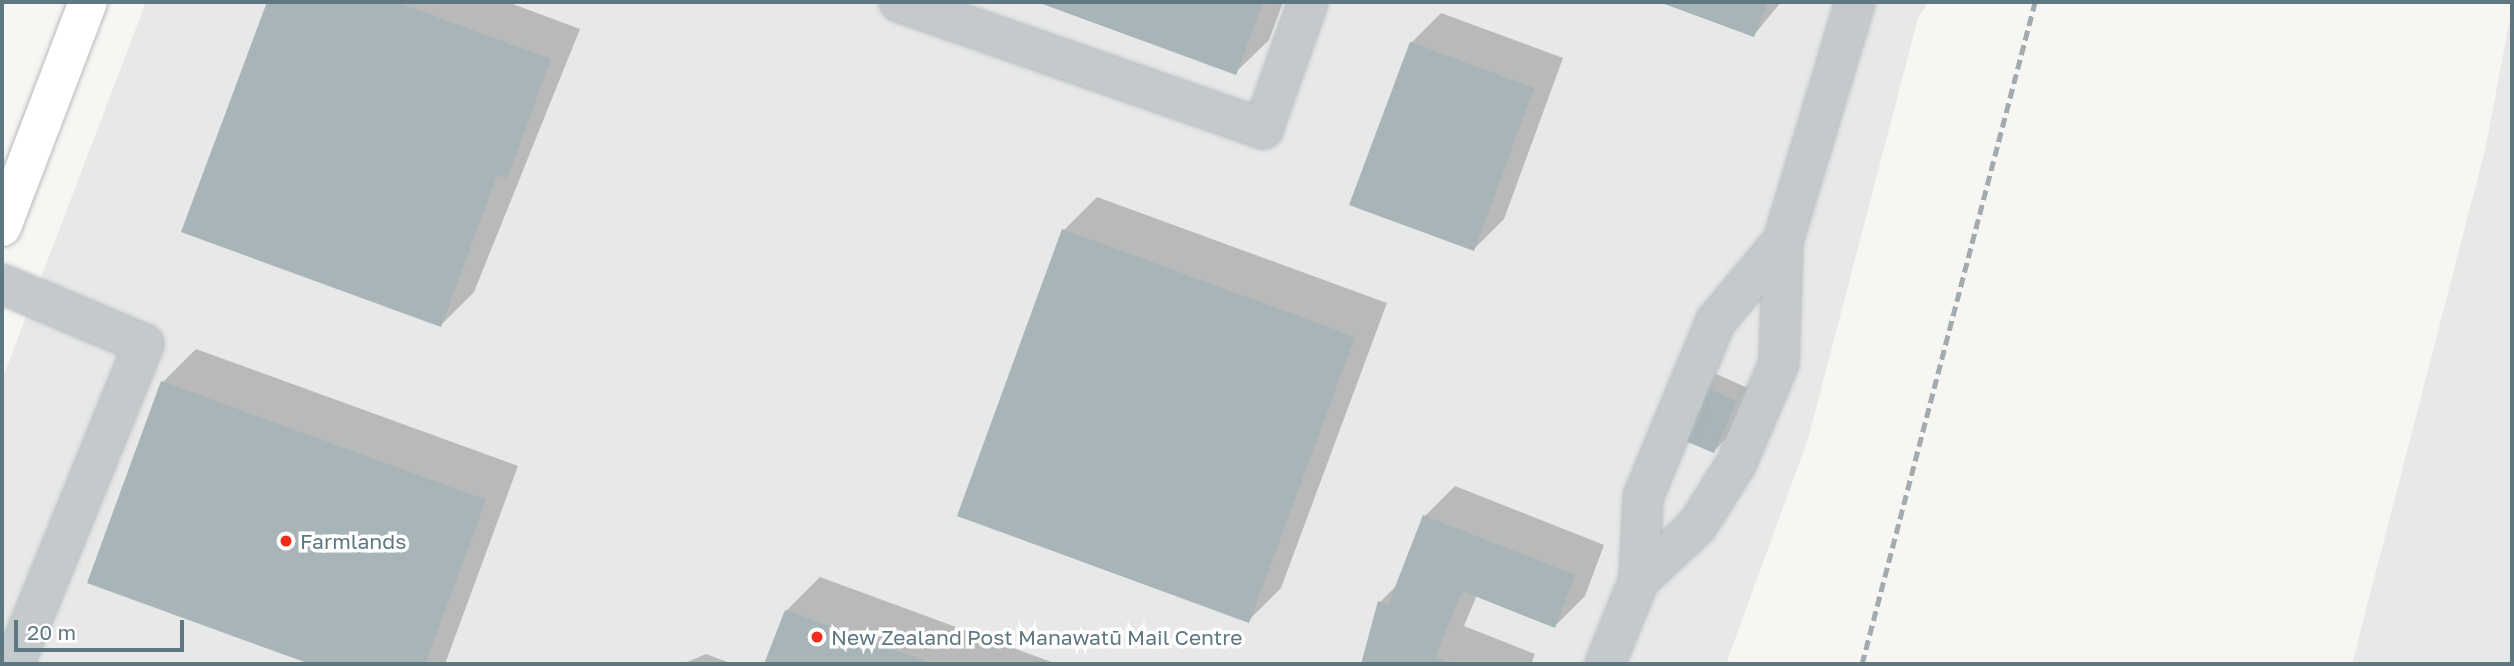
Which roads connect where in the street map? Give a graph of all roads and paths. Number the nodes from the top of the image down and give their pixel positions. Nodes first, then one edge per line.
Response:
1 (88, 2) edge
2 (899, 2) edge
3 (1308, 2) edge
4 (1855, 2) edge
5 (2, 227) edge
6 (1783, 242) junction
7 (2, 284) edge
8 (1639, 580) junction
9 (14, 664) edge
10 (1605, 664) edge

1 - 5 main road
2 - 3 lane
4 - 6 lane
6 - 8 lane
6 - 8 lane
7 - 9 lane
8 - 10 lane

